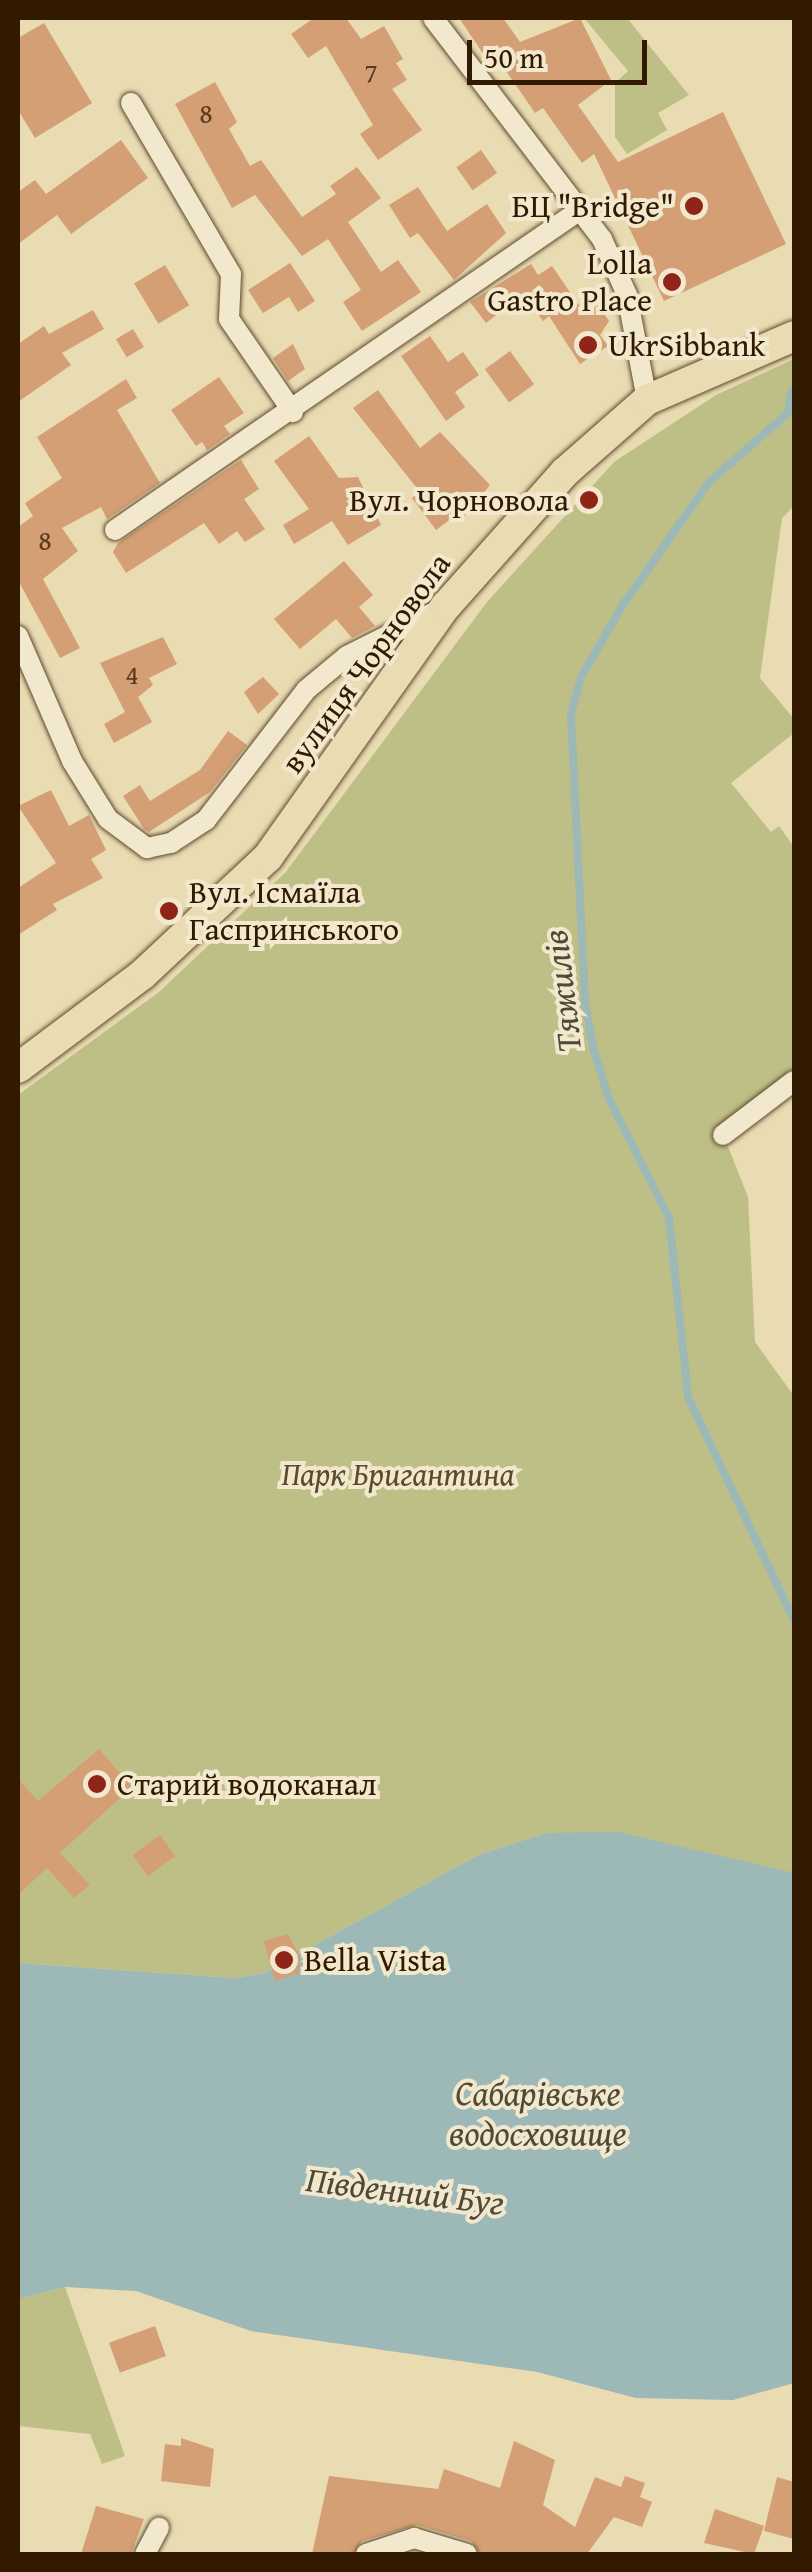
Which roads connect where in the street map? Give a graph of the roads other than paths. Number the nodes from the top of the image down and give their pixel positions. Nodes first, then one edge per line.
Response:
1 (433, 18) edge
2 (130, 103) dead end
3 (580, 210) junction
4 (794, 336) edge
5 (648, 400) junction
6 (293, 412) junction
7 (115, 530) dead end
8 (446, 606) junction
9 (18, 636) edge
10 (18, 1068) edge
11 (794, 1081) edge
12 (723, 1135) dead end
13 (159, 2528) dead end
14 (145, 2554) edge
15 (366, 2554) edge
16 (467, 2554) edge

1 - 3 street
2 - 6 street
3 - 5 street
3 - 6 street
4 - 5 main road, вулиця Чорновола
5 - 8 main road, вулиця Чорновола
6 - 7 street
8 - 9 street
8 - 10 main road, вулиця Чорновола
11 - 12 street
13 - 14 street
15 - 16 street

